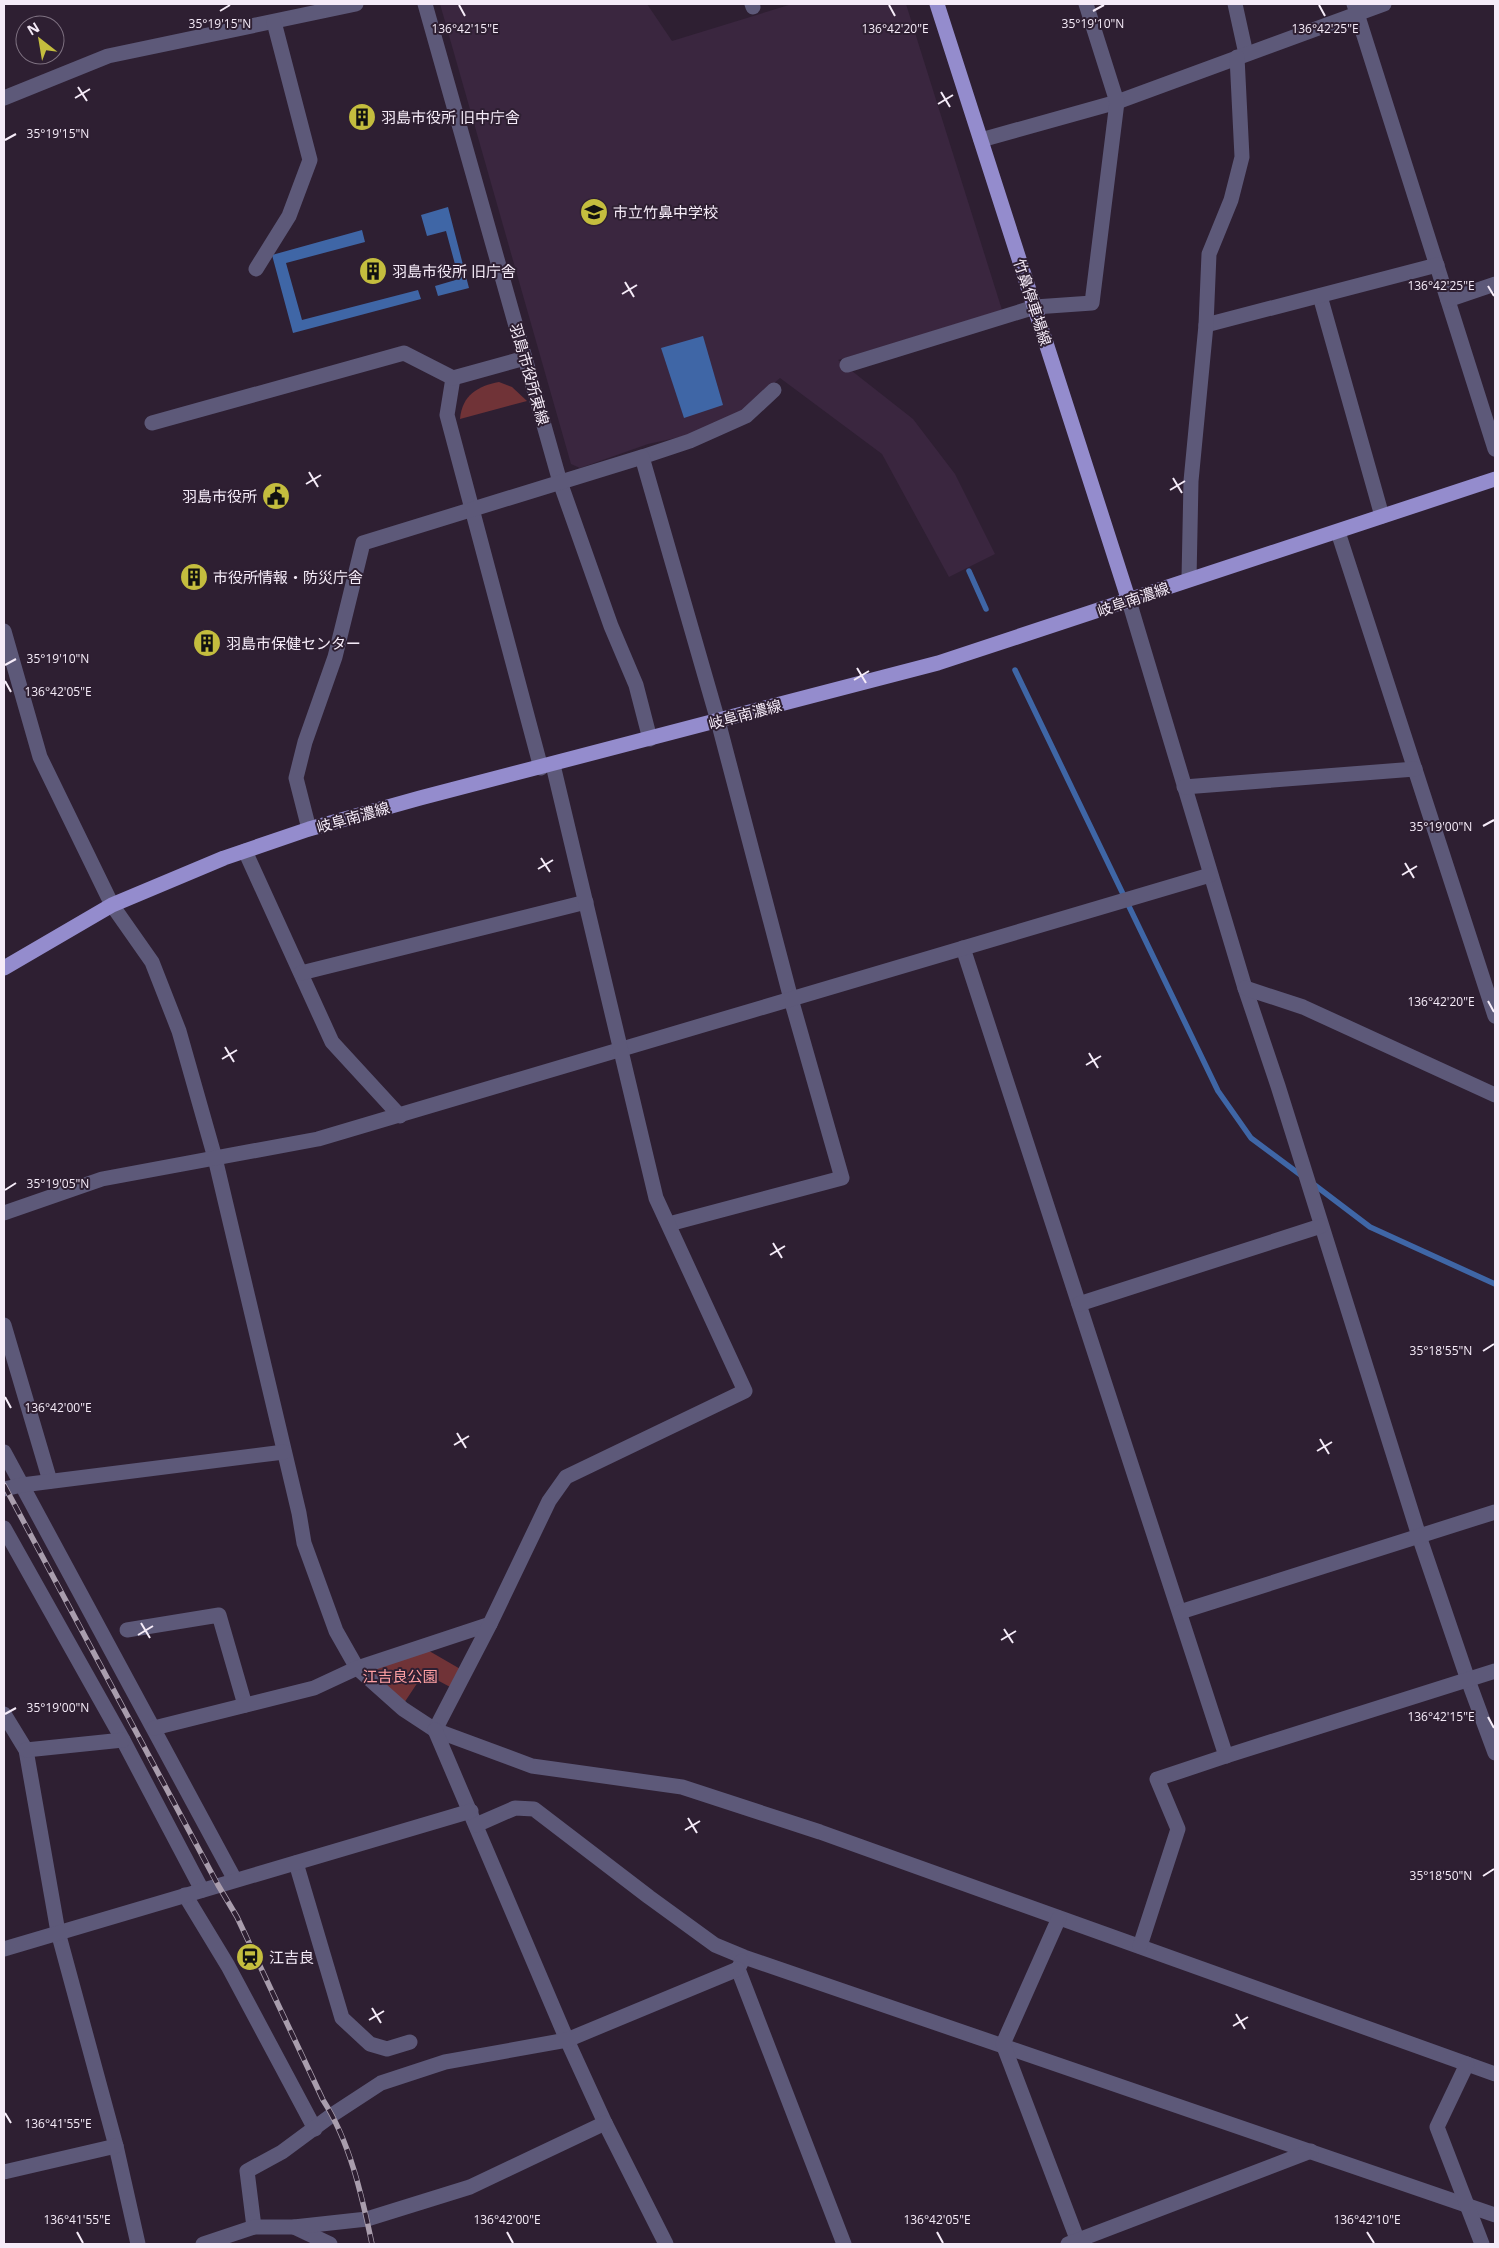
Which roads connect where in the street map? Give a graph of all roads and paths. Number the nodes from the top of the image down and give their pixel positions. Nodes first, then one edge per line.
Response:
1 (356, 4) edge
2 (425, 4) edge
3 (937, 4) edge
4 (1086, 4) edge
5 (1235, 4) edge
6 (1384, 4) edge
7 (1355, 8) edge
8 (274, 22) junction
9 (1242, 56) junction
10 (4, 98) edge
11 (1117, 102) junction
12 (981, 140) junction
13 (1437, 265) junction
14 (256, 269) dead end
15 (1495, 284) edge
16 (1320, 296) junction
17 (1448, 300) junction
18 (1034, 307) junction
19 (1206, 325) junction
20 (525, 358) junction
21 (847, 365) dead end
22 (453, 378) junction
23 (774, 390) dead end
24 (152, 423) dead end
25 (1495, 449) edge
26 (642, 457) junction
27 (1495, 478) edge
28 (560, 482) junction
29 (471, 508) junction
30 (1382, 516) junction
31 (1338, 532) junction
32 (1189, 579) junction
33 (1129, 601) junction
34 (4, 631) edge
35 (718, 721) junction
36 (650, 739) junction
37 (547, 766) junction
38 (1414, 769) junction
39 (1184, 787) junction
40 (310, 829) junction
41 (245, 852) junction
42 (1210, 875) junction
43 (586, 902) junction
44 (112, 905) junction
45 (963, 948) junction
46 (4, 968) edge
47 (300, 974) junction
48 (1245, 988) junction
49 (791, 999) junction
50 (1495, 1016) edge
51 (620, 1049) junction
52 (1495, 1095) edge
53 (400, 1116) junction
54 (215, 1158) junction
55 (4, 1213) edge
56 (1320, 1223) junction
57 (669, 1224) junction
58 (1079, 1304) junction
59 (4, 1326) edge
60 (4, 1452) edge
61 (284, 1452) junction
62 (50, 1481) junction
63 (22, 1485) junction
64 (4, 1489) edge
65 (1495, 1512) edge
66 (4, 1528) edge
67 (1419, 1536) junction
68 (1180, 1612) junction
69 (490, 1624) junction
70 (127, 1630) dead end
71 (357, 1668) junction
72 (1495, 1671) edge
73 (1468, 1680) junction
74 (245, 1705) junction
75 (4, 1714) edge
76 (154, 1728) junction
77 (435, 1730) junction
78 (123, 1740) junction
79 (26, 1750) junction
80 (1495, 1753) edge
81 (1226, 1756) junction
82 (473, 1818) junction
83 (296, 1862) junction
84 (235, 1880) junction
85 (202, 1890) junction
86 (185, 1895) junction
87 (1059, 1918) junction
88 (58, 1932) junction
89 (1140, 1946) junction
90 (4, 1949) edge
91 (741, 1963) junction
92 (567, 2040) junction
93 (410, 2042) dead end
94 (1003, 2044) junction
95 (1467, 2064) junction
96 (1495, 2074) edge
97 (605, 2123) junction
98 (315, 2129) junction
99 (116, 2146) junction
100 (1311, 2151) junction
101 (4, 2172) edge
102 (1466, 2205) junction
103 (1495, 2215) edge
104 (254, 2227) junction
105 (294, 2227) junction
106 (1075, 2243) edge
107 (138, 2244) edge
108 (203, 2244) edge
109 (330, 2244) edge
110 (666, 2244) edge
111 (844, 2244) edge
112 (1482, 2244) edge

1 - 8 street
2 - 20 street, 羽島市役所東線
3 - 12 main road, 竹鼻停車場線
4 - 11 street
5 - 9 street
6 - 7 street
7 - 9 street
7 - 13 street
8 - 10 street
8 - 14 street
9 - 11 street
9 - 19 street
11 - 12 street
11 - 18 street
12 - 18 main road, 竹鼻停車場線
13 - 16 street
13 - 17 street
15 - 17 street
16 - 19 street
16 - 30 street
17 - 25 street
18 - 21 street
18 - 33 main road, 竹鼻停車場線
19 - 32 street
20 - 22 street
20 - 28 street, 羽島市役所東線
22 - 24 street
22 - 29 street
23 - 26 street
26 - 28 street
26 - 35 street
27 - 30 main road, 岐阜南濃線
28 - 29 street
28 - 36 street, 羽島市役所東線
29 - 37 street
29 - 40 street
30 - 31 main road, 岐阜南濃線
31 - 32 main road, 岐阜南濃線
31 - 38 street
32 - 33 main road, 岐阜南濃線
33 - 35 main road, 岐阜南濃線
33 - 39 street
34 - 44 street
35 - 36 main road, 岐阜南濃線
35 - 49 street
36 - 37 main road, 岐阜南濃線
37 - 40 main road, 岐阜南濃線
37 - 43 street
38 - 39 street
38 - 50 street
39 - 42 street
40 - 41 main road, 岐阜南濃線
41 - 44 main road, 岐阜南濃線
41 - 47 street
42 - 45 street
42 - 48 street
43 - 47 street
43 - 51 street
44 - 46 main road, 岐阜南濃線
44 - 54 street
45 - 49 street
45 - 58 street
47 - 53 street
48 - 52 street
48 - 56 street
49 - 51 street
49 - 57 street
51 - 53 street
51 - 57 street
53 - 54 street
54 - 55 street
54 - 61 street
56 - 58 street
56 - 67 street
57 - 69 street
58 - 68 street
59 - 62 street
60 - 63 street
61 - 62 street
61 - 71 street
62 - 63 street
63 - 64 street
63 - 76 street
65 - 67 street
66 - 78 street
67 - 68 street
67 - 73 street
68 - 81 street
69 - 71 street
69 - 77 street
70 - 74 street
71 - 74 street
71 - 77 street
72 - 73 street
73 - 80 street
73 - 81 street
74 - 76 street
75 - 79 street
76 - 84 street
77 - 82 street
77 - 87 street
78 - 79 street
78 - 85 street
79 - 88 street
81 - 89 street
82 - 83 street
82 - 91 street
82 - 92 street
83 - 84 street
83 - 93 street
84 - 85 street
85 - 86 street
86 - 88 street
86 - 98 street
87 - 89 street
87 - 94 street
88 - 90 street
88 - 99 street
89 - 95 street
91 - 92 street
91 - 94 street
91 - 111 street
92 - 97 street
92 - 98 street
94 - 100 street
94 - 106 street
95 - 96 street
95 - 102 street
97 - 105 street
97 - 110 street
98 - 104 street
99 - 101 street
99 - 107 street
100 - 102 street
100 - 106 street
102 - 103 street
102 - 112 street
104 - 105 street
104 - 108 street
105 - 109 street

